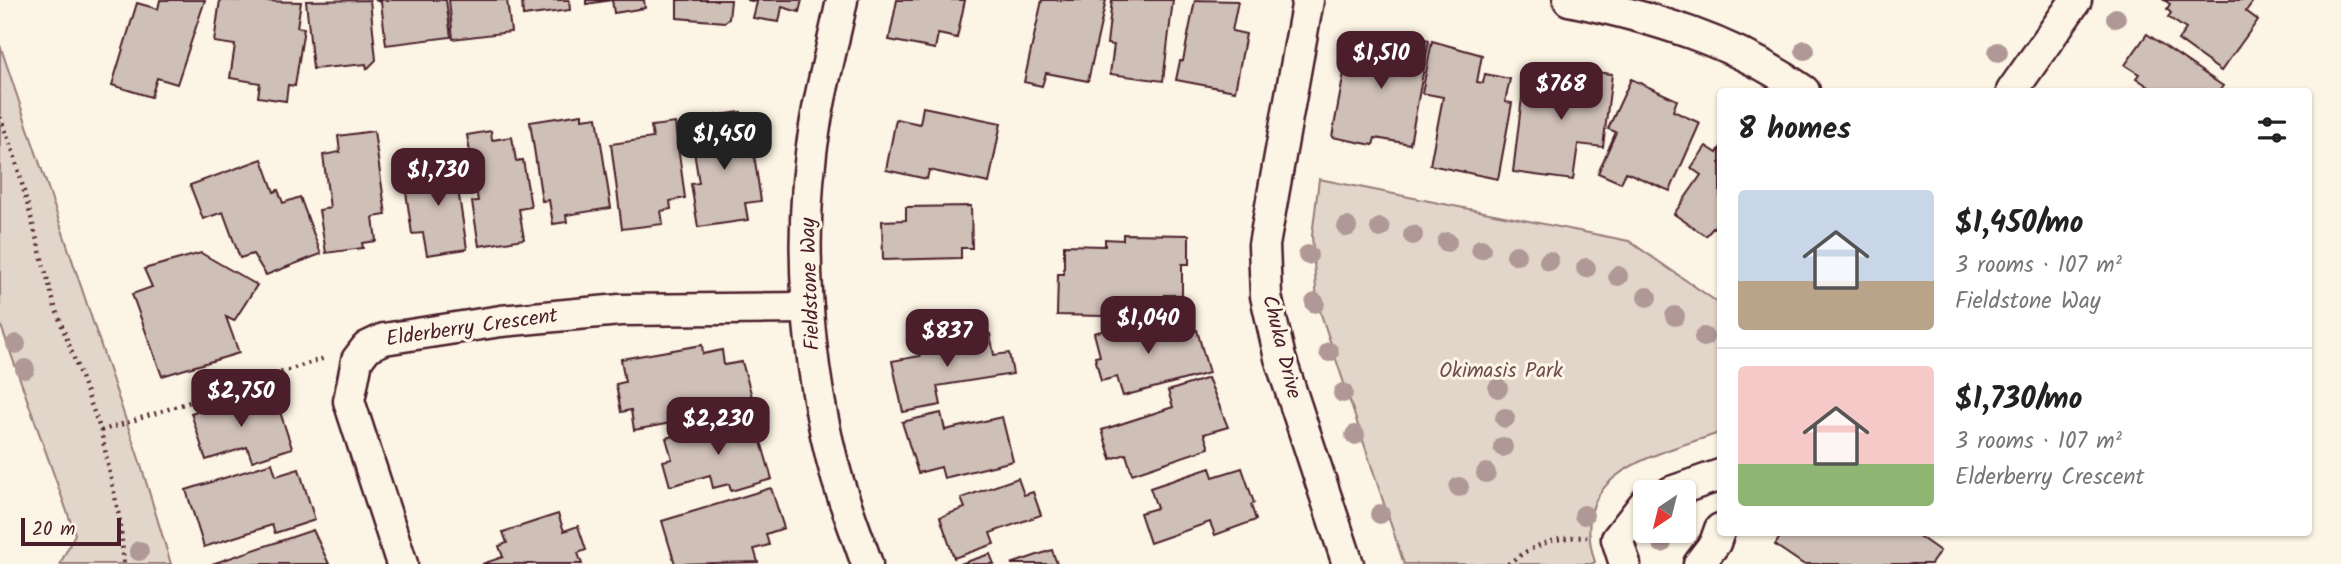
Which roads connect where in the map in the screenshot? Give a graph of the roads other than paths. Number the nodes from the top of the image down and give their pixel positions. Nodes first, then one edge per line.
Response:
1 (842, 0) edge
2 (1308, 0) edge
3 (1569, 0) edge
4 (2076, 0) edge
5 (1799, 88) edge
6 (2014, 88) edge
7 (808, 308) junction
8 (1717, 475) edge
9 (1696, 483) edge
10 (1633, 518) edge
11 (1718, 536) edge
12 (402, 564) edge
13 (867, 564) edge
14 (1348, 564) edge
15 (1625, 564) edge
16 (1699, 564) edge

1 - 7 street, Fieldstone Way
2 - 14 street, Chuka Drive
3 - 5 street
4 - 6 street
7 - 12 street, Elderberry Crescent
7 - 13 street, Fieldstone Way
8 - 9 street
10 - 15 street
11 - 16 street

